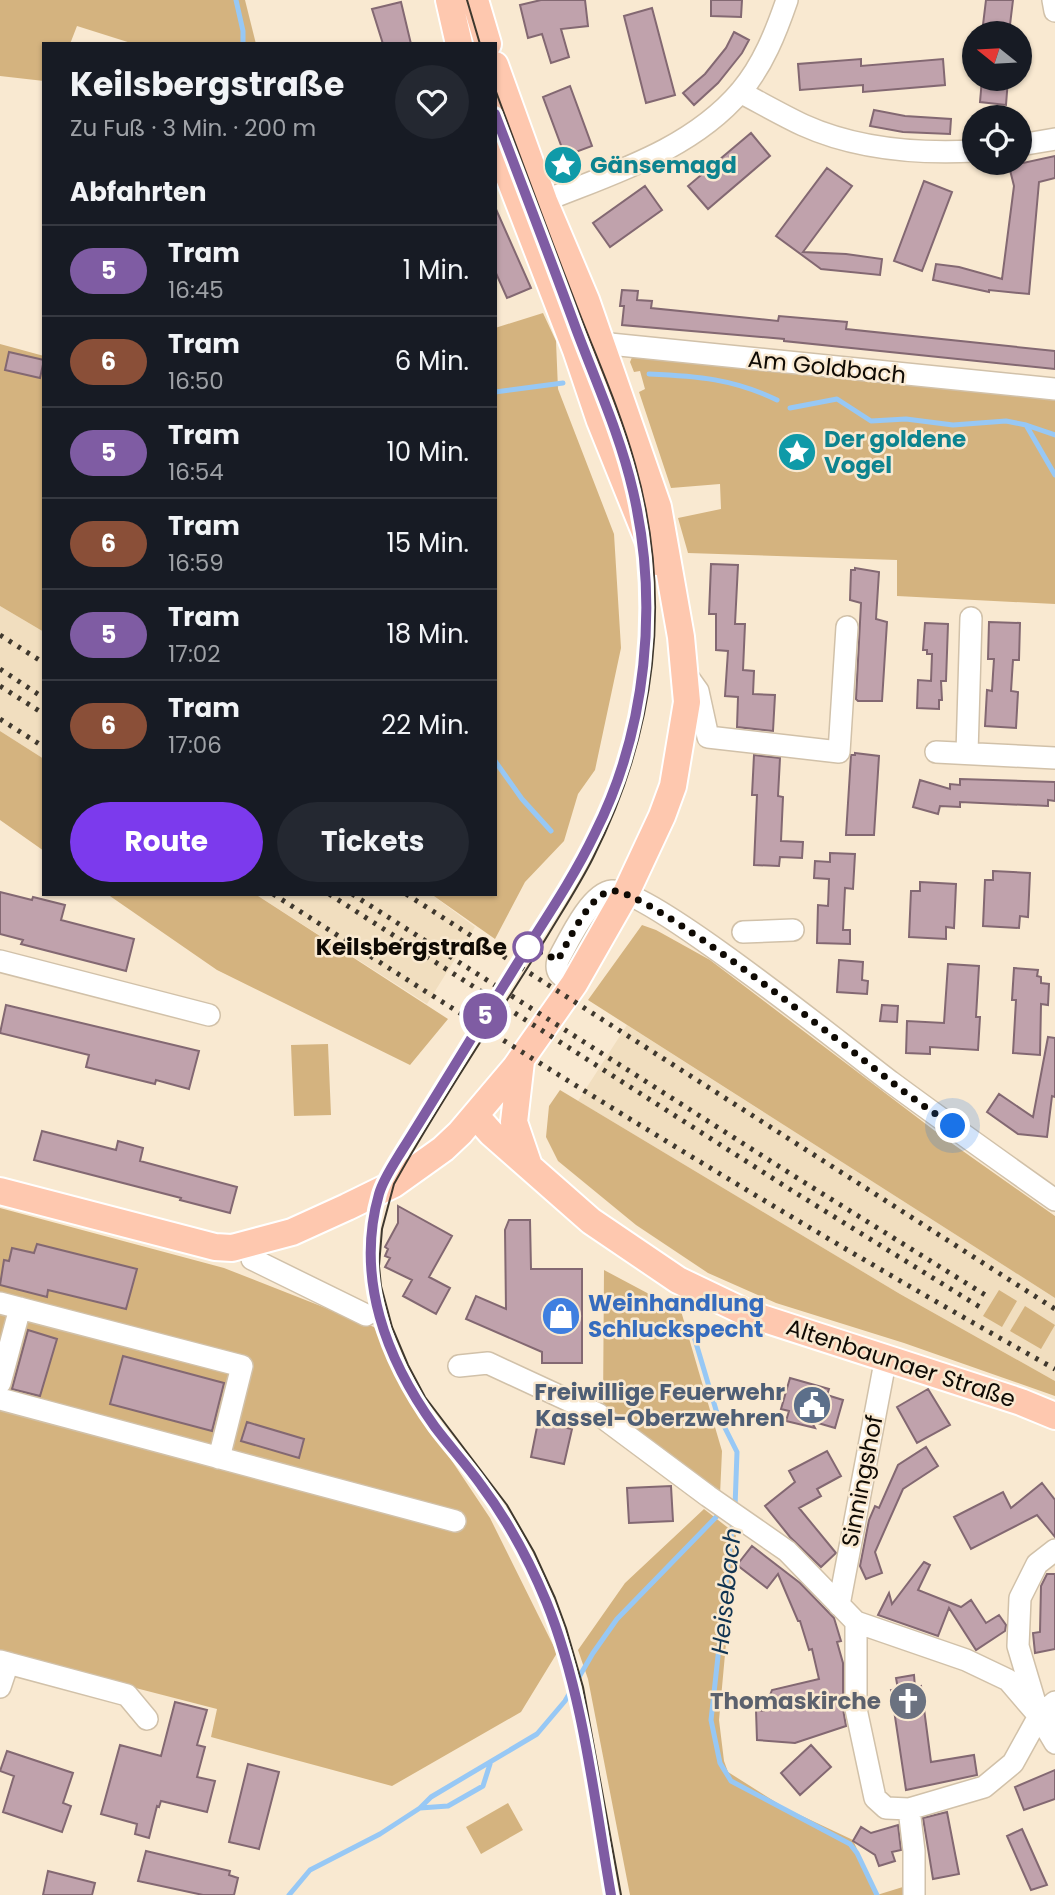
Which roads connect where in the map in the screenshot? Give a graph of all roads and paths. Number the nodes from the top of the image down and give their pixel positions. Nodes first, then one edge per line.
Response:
1 (449, 0) edge
2 (475, 0) edge
3 (787, 0) edge
4 (1053, 0) edge
5 (1055, 11) edge
6 (459, 42) edge
7 (487, 42) edge
8 (497, 71) edge
9 (740, 92) junction
10 (1055, 139) edge
11 (1032, 143) edge
12 (497, 145) edge
13 (962, 151) edge
14 (544, 201) junction
15 (588, 347) junction
16 (1055, 388) edge
17 (971, 618) dead end
18 (847, 627) dead end
19 (685, 673) junction
20 (936, 752) dead end
21 (967, 753) junction
22 (1055, 758) edge
23 (626, 892) junction
24 (793, 930) dead end
25 (743, 932) dead end
26 (0, 961) edge
27 (209, 1015) dead end
28 (522, 1059) junction
29 (476, 1116) junction
30 (528, 1164) junction
31 (0, 1191) edge
32 (1055, 1200) edge
33 (250, 1244) junction
34 (10, 1305) edge
35 (366, 1315) dead end
36 (886, 1357) junction
37 (459, 1366) dead end
38 (0, 1383) edge
39 (0, 1399) edge
40 (1055, 1416) edge
41 (219, 1458) junction
42 (455, 1521) dead end
43 (1055, 1550) edge
44 (839, 1605) junction
45 (856, 1622) junction
46 (4, 1662) edge
47 (0, 1687) edge
48 (1055, 1702) edge
49 (1047, 1718) edge
50 (147, 1719) dead end
51 (1055, 1743) edge
52 (909, 1809) junction
53 (914, 1895) edge

1 - 6 main road
2 - 7 main road
3 - 9 street
4 - 5 street
8 - 14 main road
9 - 13 street
9 - 14 street
10 - 11 street
12 - 15 main road
14 - 15 main road
15 - 16 street, Am Goldbach
15 - 19 main road
17 - 21 street
18 - 19 street
19 - 23 main road
20 - 21 street
21 - 22 street
23 - 28 main road
23 - 32 street
24 - 25 street
26 - 27 street
28 - 29 main road
28 - 30 main road
29 - 30 main road, Altenbaunaer Straße
29 - 33 main road
30 - 36 main road, Altenbaunaer Straße
31 - 33 main road
33 - 35 street
34 - 38 street
34 - 41 street
36 - 40 main road, Altenbaunaer Straße
36 - 44 street, Sinningshof
37 - 44 street
39 - 41 street
41 - 42 street
43 - 49 street
44 - 45 street
45 - 49 street
45 - 52 street
46 - 47 street
46 - 50 street
48 - 49 street
49 - 51 street
49 - 52 street
52 - 53 street

